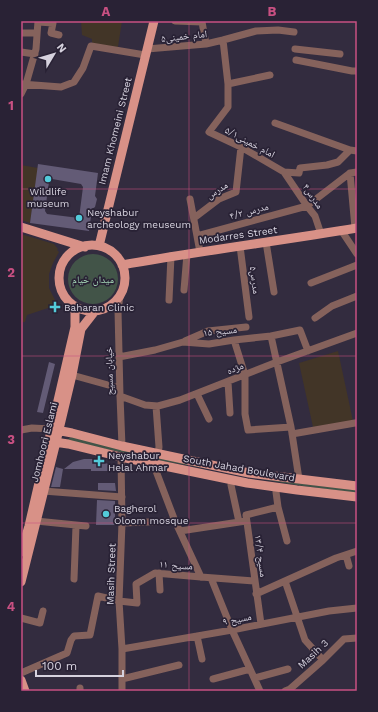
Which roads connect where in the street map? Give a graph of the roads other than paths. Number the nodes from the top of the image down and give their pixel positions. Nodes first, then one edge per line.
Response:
1 (38, 21) edge
2 (154, 21) edge
3 (175, 21) edge
4 (205, 22) edge
5 (294, 32) dead end
6 (21, 33) edge
7 (37, 33) junction
8 (59, 35) dead end
9 (223, 40) junction
10 (206, 44) junction
11 (295, 49) dead end
12 (21, 52) edge
13 (146, 52) junction
14 (35, 54) junction
15 (340, 54) dead end
16 (296, 60) dead end
17 (357, 71) edge
18 (270, 75) dead end
19 (23, 84) edge
20 (228, 84) junction
21 (21, 94) edge
22 (275, 123) dead end
23 (241, 147) junction
24 (353, 151) edge
25 (284, 172) junction
26 (354, 173) edge
27 (190, 199) dead end
28 (307, 206) junction
29 (194, 218) junction
30 (21, 227) edge
31 (356, 228) edge
32 (340, 230) junction
33 (321, 234) junction
34 (197, 236) junction
35 (266, 242) junction
36 (99, 246) junction
37 (240, 246) junction
38 (85, 247) junction
39 (200, 252) junction
40 (187, 254) junction
41 (357, 254) edge
42 (171, 256) junction
43 (122, 265) junction
44 (357, 265) edge
45 (311, 283) dead end
46 (184, 290) dead end
47 (274, 292) dead end
48 (120, 296) junction
49 (357, 296) edge
50 (169, 300) dead end
51 (75, 306) junction
52 (95, 311) junction
53 (249, 317) dead end
54 (315, 318) dead end
55 (246, 327) dead end
56 (357, 333) edge
57 (271, 336) junction
58 (234, 340) junction
59 (183, 342) junction
60 (308, 351) junction
61 (119, 357) junction
62 (277, 362) junction
63 (72, 374) junction
64 (245, 375) junction
65 (228, 382) junction
66 (119, 388) junction
67 (197, 394) junction
68 (120, 396) junction
69 (156, 406) junction
70 (230, 413) dead end
71 (209, 418) dead end
72 (357, 423) edge
73 (21, 430) edge
74 (55, 430) junction
75 (292, 430) junction
76 (72, 433) junction
77 (52, 441) junction
78 (68, 444) junction
79 (122, 446) junction
80 (158, 454) junction
81 (121, 457) junction
82 (156, 471) dead end
83 (249, 473) junction
84 (299, 479) junction
85 (248, 483) junction
86 (231, 485) dead end
87 (357, 486) edge
88 (44, 491) junction
89 (276, 492) dead end
90 (122, 497) junction
91 (357, 497) edge
92 (278, 507) junction
93 (36, 520) junction
94 (175, 520) junction
95 (243, 521) junction
96 (122, 524) junction
97 (76, 526) junction
98 (86, 526) dead end
99 (180, 531) junction
100 (288, 540) dead end
101 (357, 551) edge
102 (21, 552) edge
103 (346, 555) junction
104 (349, 566) dead end
105 (159, 573) junction
106 (201, 577) junction
107 (211, 578) junction
108 (74, 579) dead end
109 (254, 581) junction
110 (285, 581) junction
111 (21, 582) edge
112 (160, 590) dead end
113 (256, 594) junction
114 (119, 601) junction
115 (357, 608) edge
116 (43, 611) dead end
117 (21, 618) edge
118 (297, 618) junction
119 (261, 624) junction
120 (232, 630) junction
121 (197, 636) junction
122 (357, 638) edge
123 (122, 649) junction
124 (202, 658) dead end
125 (323, 660) junction
126 (179, 665) dead end
127 (250, 669) junction
128 (288, 669) dead end
129 (21, 673) edge
130 (255, 678) junction
131 (122, 679) junction
132 (213, 679) dead end
133 (21, 680) edge
134 (25, 691) edge
135 (122, 691) edge
136 (260, 691) edge
137 (286, 691) edge

1 - 7 street
1 - 8 street
2 - 13 main road, Imam Khomeini Street
3 - 4 street
4 - 10 street
5 - 9 street, امام خمینی۵
6 - 7 street
7 - 14 street
9 - 10 street, امام خمینی۵
9 - 20 street, امام خمینی۵/۱
10 - 13 street, امام خمینی۵
11 - 15 street
12 - 14 street
13 - 19 street, امام خمینی۵
13 - 36 main road, Imam Khomeini Street
14 - 19 street
16 - 17 street
18 - 20 street
19 - 21 street
20 - 23 street, امام خمینی۵/۱
22 - 24 street
23 - 25 street, امام خمینی۵/۱
23 - 29 street, مدرس
24 - 25 street
25 - 28 street, مدرس۴
26 - 28 street
26 - 31 street
27 - 29 street
28 - 33 street, مدرس۴
28 - 34 street, مدرس ۴/۲
29 - 34 street
30 - 38 main road
31 - 32 main road, Modarres Street
32 - 33 main road, Modarres Street
32 - 41 street
33 - 35 main road, Modarres Street
34 - 39 street
35 - 37 main road, Modarres Street
35 - 47 street
36 - 38 main road
36 - 43 main road
37 - 39 main road, Modarres Street
37 - 53 street, مدرس۵
38 - 51 main road
39 - 40 main road, Modarres Street
40 - 42 main road, Modarres Street
40 - 46 street
42 - 43 main road, Modarres Street
42 - 50 street
43 - 48 main road
44 - 45 street
48 - 52 main road
48 - 61 street, خیابان مسیح
49 - 54 street
51 - 52 main road
51 - 74 main road, Jomhoori Eslami
52 - 63 main road, Jomhoori Eslami
55 - 59 street
56 - 60 street, مژده
57 - 58 street, مسیح ۱۵
57 - 60 street, مسیح ۱۵
57 - 62 street
58 - 59 street, مسیح ۱۵
58 - 64 street
59 - 61 street, مسیح ۱۵
60 - 62 street, مژده
61 - 66 street, خیابان مسیح
62 - 64 street, مژده
62 - 75 street
63 - 66 street
63 - 74 main road, Jomhoori Eslami
64 - 65 street, مژده
64 - 75 street
65 - 67 street, مژده
65 - 70 street
66 - 68 street, خیابان مسیح
67 - 69 street, مژده
67 - 71 street
68 - 69 street, مژده
68 - 79 street, خیابان مسیح
69 - 80 street
72 - 75 street
73 - 74 street
74 - 76 main road, South Jahad Boulevard
74 - 77 main road, Jomhoori Eslami
75 - 84 street
76 - 78 main road
76 - 79 main road, South Jahad Boulevard
77 - 78 main road, South Jahad Boulevard
77 - 88 main road, Jomhoori Eslami
77 - 102 main road, Jomhoori Eslami
78 - 81 main road, South Jahad Boulevard
79 - 80 main road, South Jahad Boulevard
80 - 83 main road, South Jahad Boulevard
81 - 85 main road, South Jahad Boulevard
81 - 90 street, Masih Street
82 - 94 street
83 - 84 main road, South Jahad Boulevard
83 - 85 main road
84 - 87 main road, South Jahad Boulevard
85 - 91 main road, South Jahad Boulevard
86 - 95 street, مسیح ۱۳/۴
88 - 90 street
88 - 93 main road, Jomhoori Eslami
89 - 92 street
90 - 96 street, Masih Street
92 - 95 street
92 - 100 street
93 - 97 street
93 - 111 main road, Jomhoori Eslami
94 - 96 street
94 - 99 street
95 - 99 street
95 - 109 street, مسیح ۱۳/۴
96 - 114 street, Masih Street
97 - 98 street
97 - 108 street
99 - 106 street
101 - 103 street
103 - 104 street
103 - 110 street
105 - 106 street, مسیح ۱۱
105 - 112 street
105 - 114 street, مسیح ۱۱
106 - 107 street, مسیح ۱۱
107 - 109 street, مسیح ۱۱
107 - 120 street
109 - 113 street, مسیح ۱۳/۴
110 - 113 street
110 - 118 street
113 - 119 street, مسیح ۱۳/۴
114 - 123 street, Masih Street
114 - 129 street
115 - 118 street, مسیح ۹
116 - 117 street
118 - 119 street, مسیح ۹
118 - 125 street
119 - 120 street, مسیح ۹
120 - 121 street, مسیح ۹
120 - 127 street
121 - 123 street, مسیح ۹
121 - 124 street
122 - 125 street, Masih 3
123 - 131 street, Masih Street
125 - 137 street, Masih 3
126 - 131 street
127 - 130 street
127 - 132 street
128 - 130 street
130 - 136 street
131 - 135 street, Masih Street
133 - 134 main road

